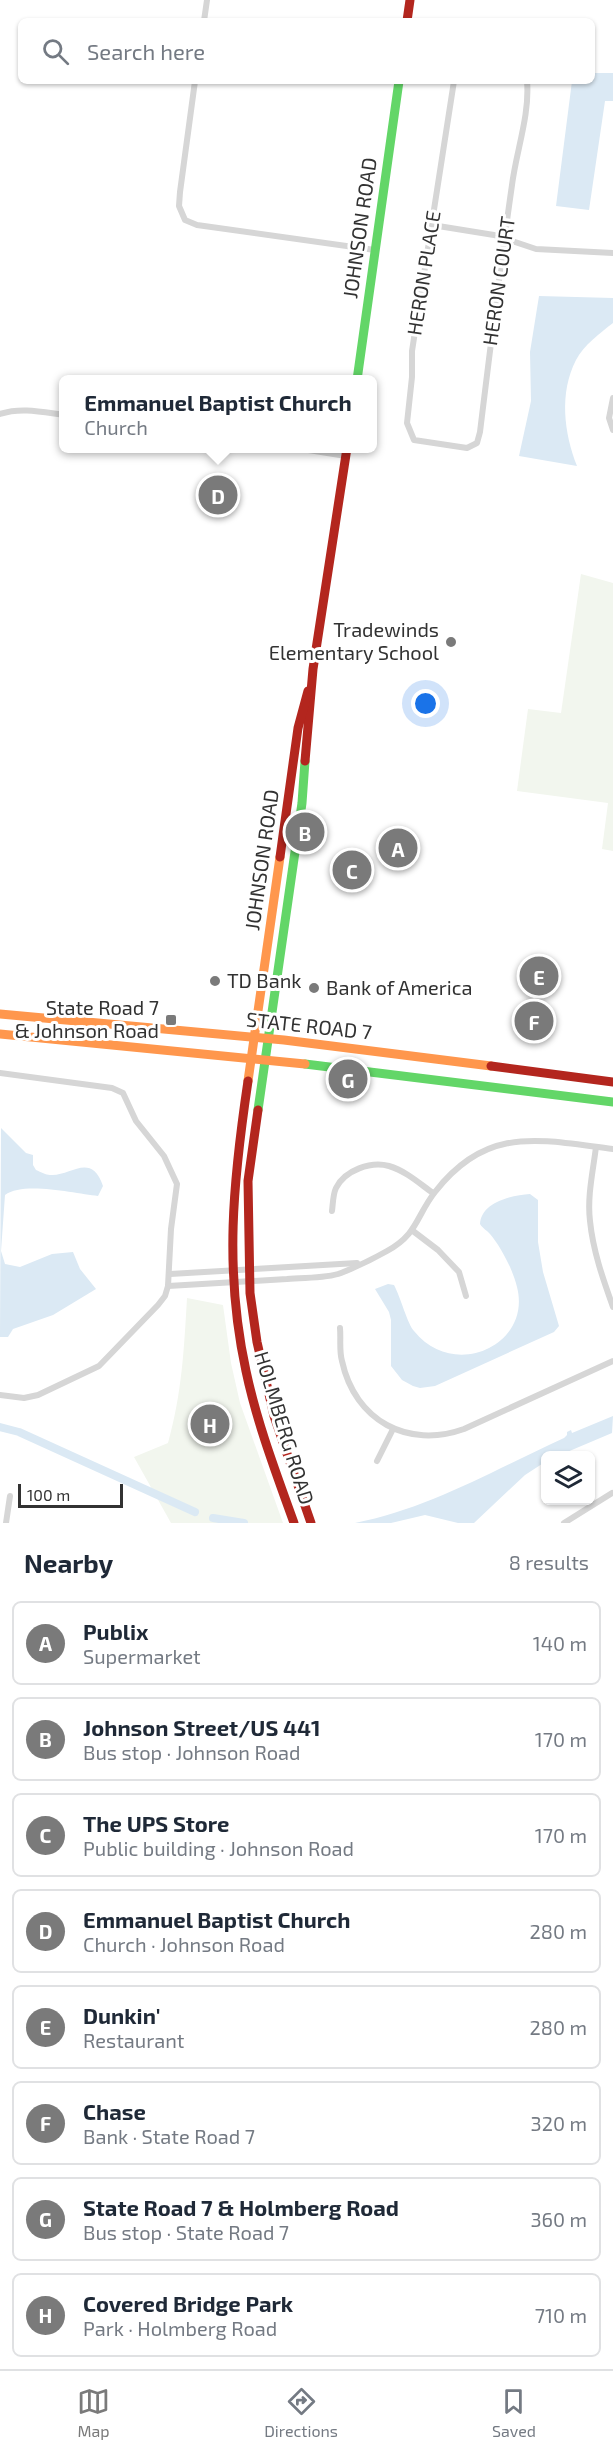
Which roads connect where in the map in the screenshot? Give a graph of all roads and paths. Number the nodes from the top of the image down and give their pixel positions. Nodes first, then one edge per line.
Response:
1 (207, 0) edge
2 (410, 0) edge
3 (204, 18) edge
4 (407, 18) edge
5 (195, 84) edge
6 (399, 84) edge
7 (454, 84) edge
8 (527, 84) edge
9 (432, 225) junction
10 (504, 240) junction
11 (375, 250) junction
12 (613, 253) edge
13 (358, 375) edge
14 (613, 398) edge
15 (0, 414) edge
16 (59, 414) edge
17 (613, 430) edge
18 (438, 445) joint
19 (347, 453) edge
20 (314, 669) junction
21 (298, 728) junction
22 (304, 784) junction
23 (0, 1014) edge
24 (0, 1034) edge
25 (255, 1038) junction
26 (269, 1039) junction
27 (252, 1058) junction
28 (265, 1059) junction
29 (0, 1073) edge
30 (613, 1082) edge
31 (613, 1102) edge
32 (596, 1147) junction
33 (613, 1149) edge
34 (433, 1193) junction
35 (332, 1210) dead end
36 (413, 1231) junction
37 (361, 1263) junction
38 (249, 1269) junction
39 (232, 1270) junction
40 (170, 1274) junction
41 (250, 1281) junction
42 (233, 1282) junction
43 (168, 1287) junction
44 (466, 1296) dead end
45 (613, 1307) edge
46 (340, 1328) dead end
47 (613, 1361) edge
48 (0, 1395) edge
49 (393, 1429) junction
50 (377, 1461) dead end
51 (612, 1493) edge
52 (10, 1496) dead end
53 (6, 1523) edge
54 (294, 1523) edge
55 (311, 1523) edge
56 (564, 1523) edge

1 - 3 street
2 - 4 street
5 - 11 street
6 - 11 street, JOHNSON ROAD
7 - 9 street, HERON PLACE
8 - 10 street, HERON COURT
9 - 10 street
9 - 18 street, HERON PLACE
10 - 12 street
10 - 18 street, HERON COURT
11 - 13 street, JOHNSON ROAD
14 - 17 street
15 - 16 street
19 - 20 street, JOHNSON ROAD
20 - 21 street, JOHNSON ROAD
20 - 22 street, JOHNSON ROAD
21 - 22 street
21 - 25 street, JOHNSON ROAD
22 - 26 street, JOHNSON ROAD
23 - 25 street, STATE ROAD 7
24 - 27 street, STATE ROAD 7
25 - 26 street, STATE ROAD 7
25 - 27 street, JOHNSON ROAD
26 - 28 street, JOHNSON ROAD
26 - 30 street, STATE ROAD 7
27 - 28 street, STATE ROAD 7
27 - 39 street, HOLMBERG ROAD
28 - 31 street, STATE ROAD 7
28 - 38 street, HOLMBERG ROAD
29 - 40 street
32 - 33 street
32 - 34 street
32 - 45 street
34 - 35 street
34 - 36 street
36 - 37 street
36 - 44 street
37 - 38 street
37 - 41 street
38 - 39 street
38 - 41 street, HOLMBERG ROAD
39 - 40 street
39 - 42 street, HOLMBERG ROAD
40 - 43 street
41 - 42 street
41 - 55 street, HOLMBERG ROAD
42 - 43 street
42 - 54 street, HOLMBERG ROAD
43 - 48 street
46 - 49 street
47 - 49 street
49 - 50 street
51 - 56 street
52 - 53 street

